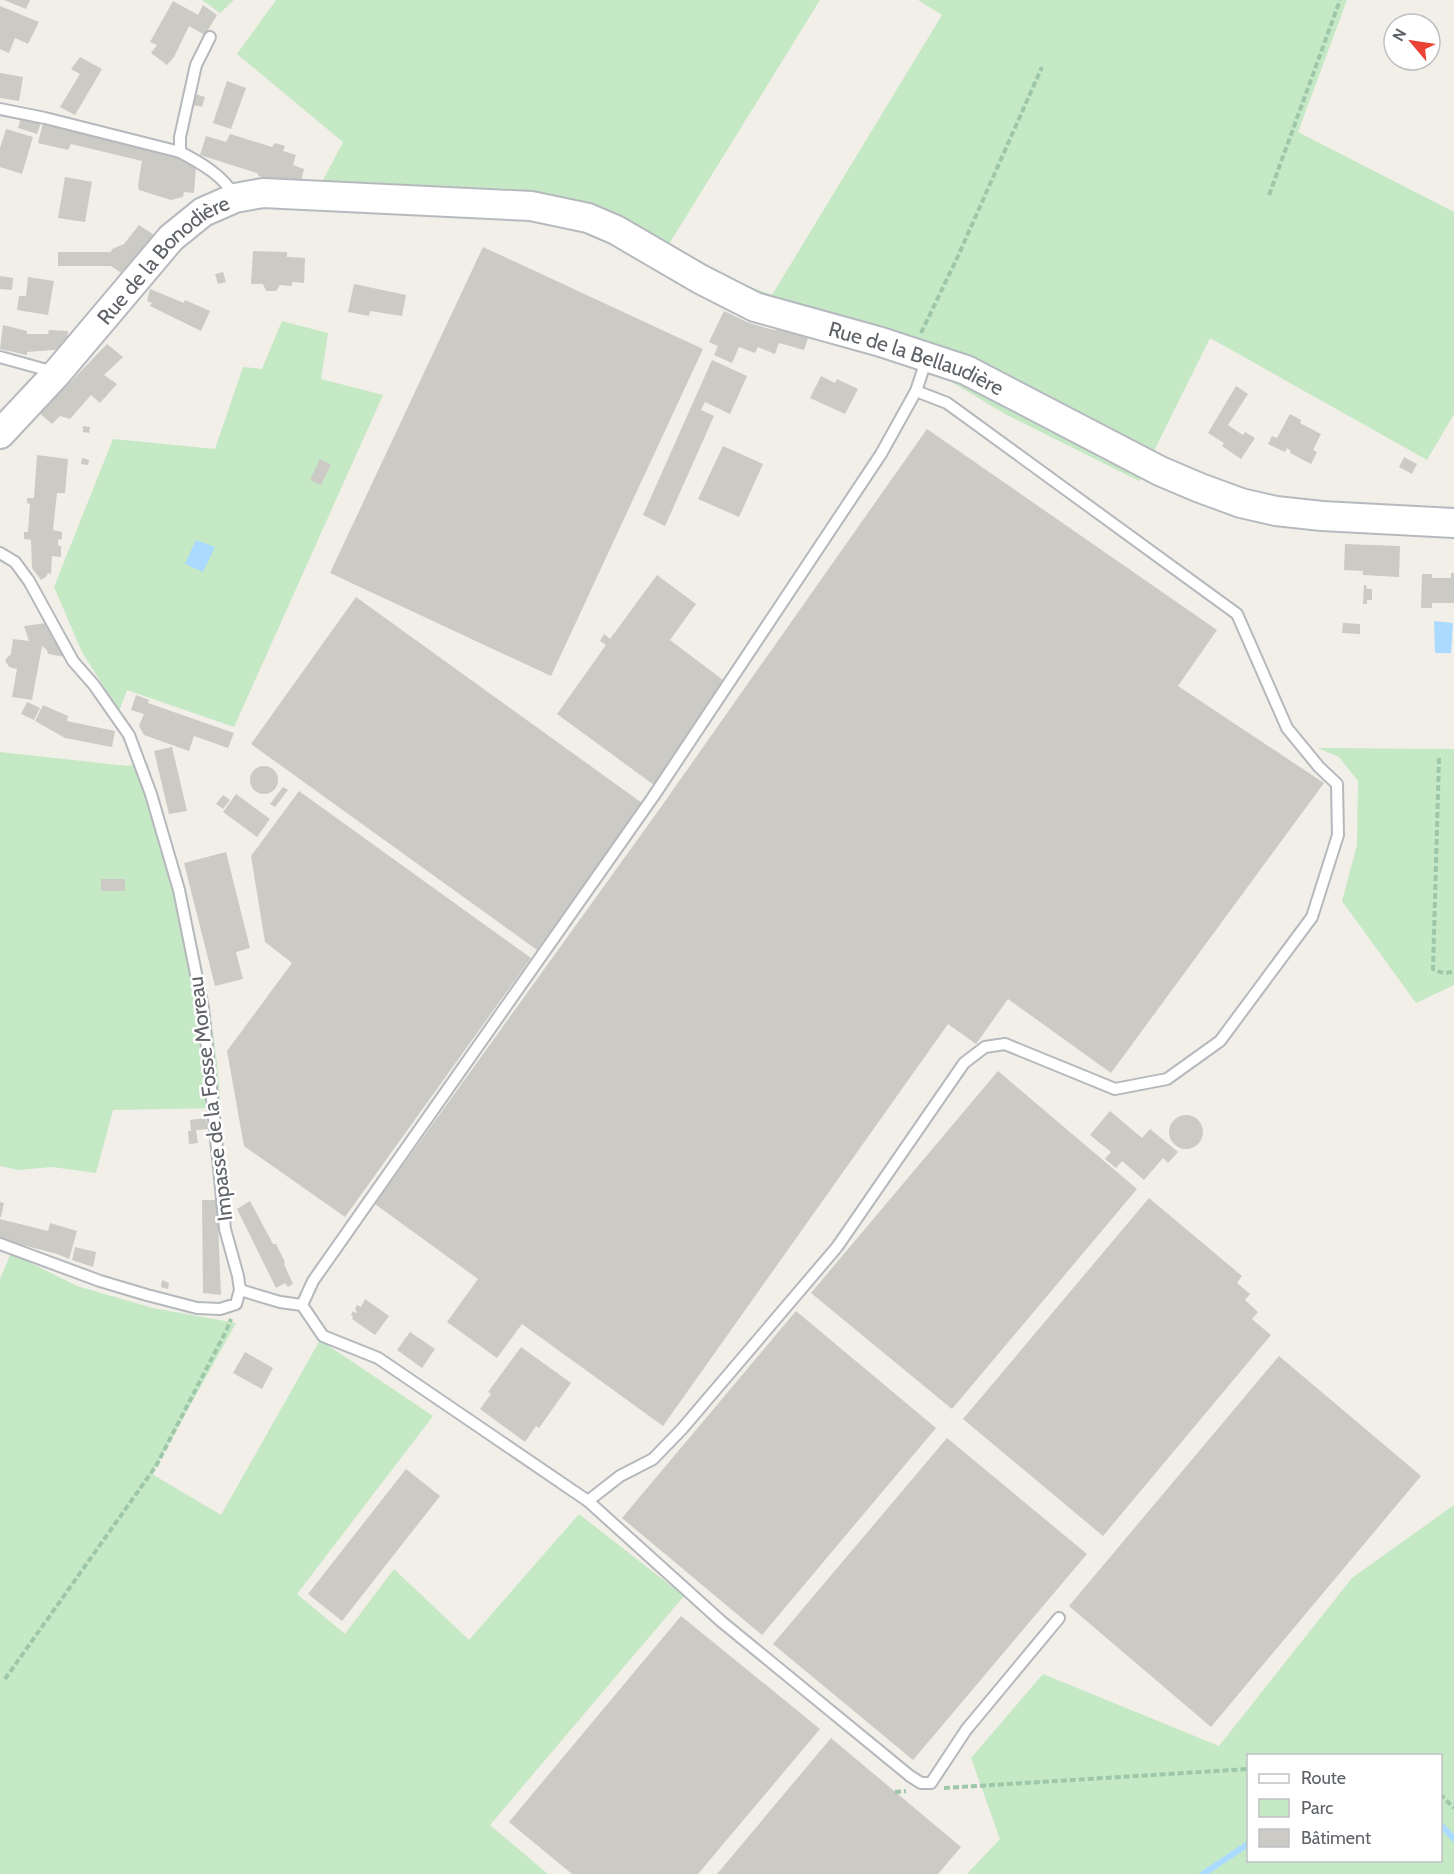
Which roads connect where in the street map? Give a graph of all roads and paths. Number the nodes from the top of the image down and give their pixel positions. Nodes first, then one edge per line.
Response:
1 (1340, 0) edge
2 (210, 37) dead end
3 (1042, 67) dead end
4 (0, 109) edge
5 (180, 152) junction
6 (1269, 195) dead end
7 (378, 197) joint
8 (235, 198) junction
9 (918, 354) junction
10 (0, 357) edge
11 (57, 373) junction
12 (916, 391) junction
13 (0, 434) edge
14 (1454, 523) edge
15 (0, 554) edge
16 (1439, 759) dead end
17 (1454, 971) edge
18 (0, 1244) edge
19 (240, 1290) junction
20 (236, 1304) junction
21 (302, 1305) junction
22 (588, 1501) junction
23 (1059, 1618) dead end
24 (5, 1679) dead end
25 (1247, 1769) edge
26 (942, 1788) dead end
27 (907, 1791) dead end
28 (895, 1792) dead end
29 (1442, 1796) edge
30 (1454, 1808) edge

1 - 6 path
2 - 5 lane
3 - 9 path
4 - 5 lane
5 - 8 lane
7 - 8 street, Rue de la Bonodière
7 - 9 street, Rue de la Bellaudière
8 - 11 street, Rue de la Bonodière
9 - 12 lane
9 - 14 street, Rue de la Bellaudière
10 - 11 lane
11 - 13 street, Rue de la Bonodière
12 - 21 lane
12 - 22 lane
15 - 19 lane, Impasse de la Fosse Moreau
16 - 17 path
18 - 20 lane
19 - 20 lane, Impasse de la Fosse Moreau
19 - 21 lane
20 - 24 path
21 - 22 lane
22 - 23 lane
25 - 26 path
27 - 28 path
29 - 30 path

